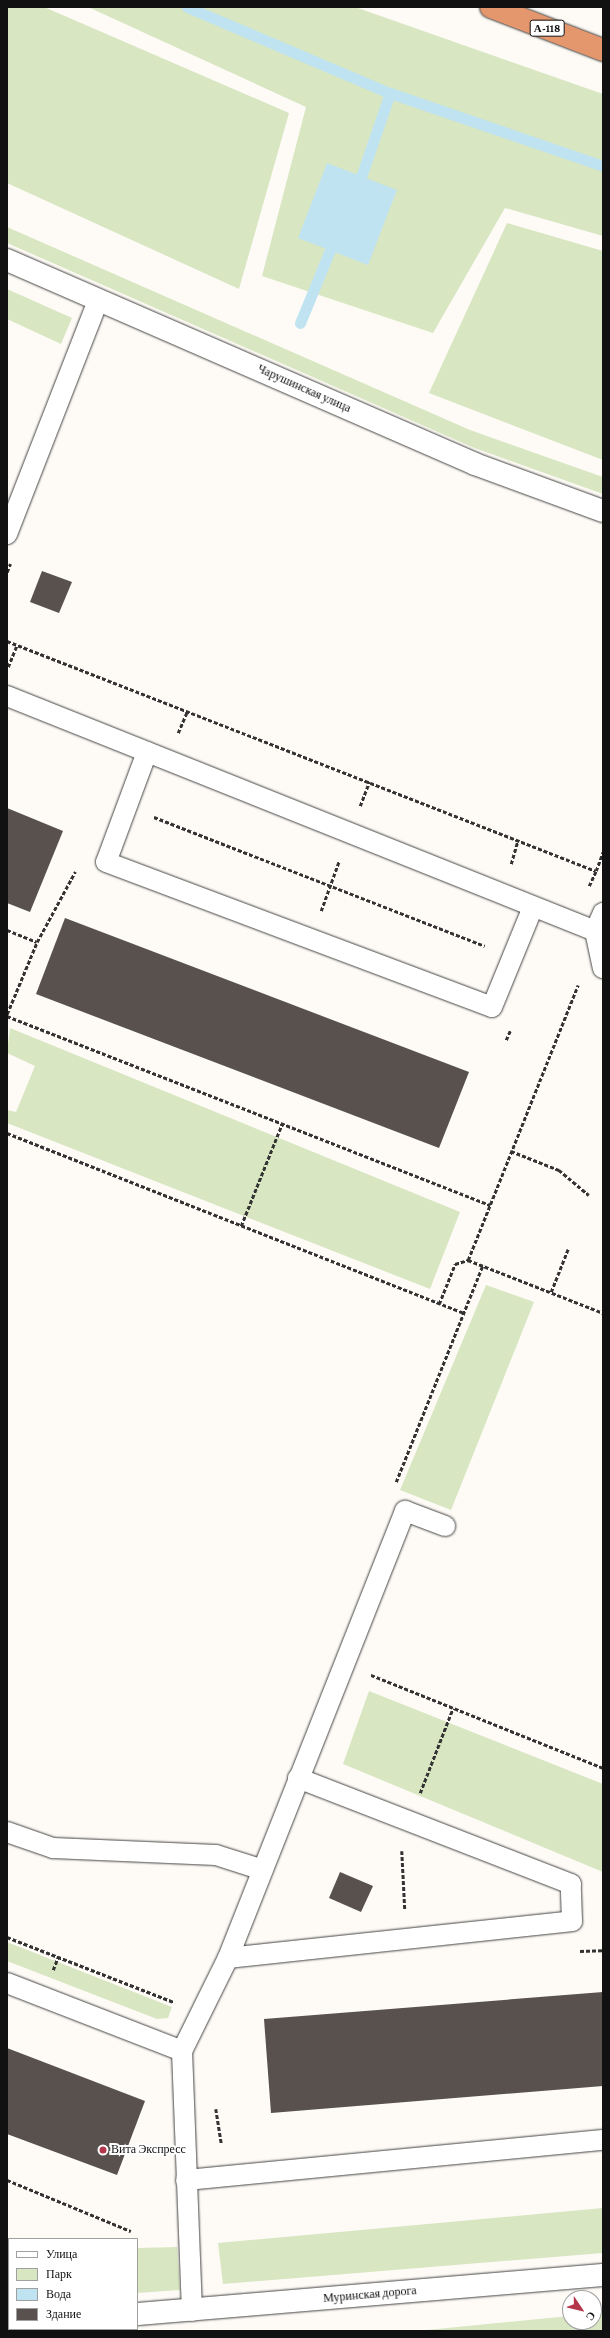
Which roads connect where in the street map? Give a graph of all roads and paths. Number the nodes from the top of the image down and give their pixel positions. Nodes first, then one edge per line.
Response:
1 (491, 7) edge
2 (603, 50) edge
3 (7, 260) edge
4 (98, 301) junction
5 (603, 511) edge
6 (7, 534) edge
7 (7, 641) edge
8 (17, 645) junction
9 (7, 670) edge
10 (7, 696) edge
11 (147, 752) junction
12 (369, 782) junction
13 (127, 806) junction
14 (350, 833) junction
15 (603, 852) edge
16 (75, 872) dead end
17 (330, 886) junction
18 (533, 907) junction
19 (599, 922) edge
20 (7, 930) edge
21 (310, 939) junction
22 (37, 942) junction
23 (513, 956) junction
24 (603, 968) edge
25 (584, 987) dead end
26 (7, 1015) edge
27 (282, 1124) junction
28 (7, 1133) edge
29 (511, 1151) junction
30 (589, 1195) dead end
31 (490, 1205) junction
32 (241, 1226) junction
33 (568, 1249) dead end
34 (468, 1260) junction
35 (551, 1292) junction
36 (439, 1304) junction
37 (603, 1312) edge
38 (464, 1313) dead end
39 (445, 1526) dead end
40 (344, 1664) junction
41 (603, 1768) edge
42 (298, 1778) junction
43 (7, 1832) edge
44 (263, 1870) junction
45 (7, 1937) edge
46 (603, 1950) edge
47 (572, 1952) dead end
48 (228, 1958) junction
49 (7, 1982) edge
50 (180, 2004) dead end
51 (182, 2051) junction
52 (216, 2107) dead end
53 (603, 2140) edge
54 (227, 2144) dead end
55 (7, 2180) edge
56 (186, 2180) junction
57 (131, 2231) dead end
58 (603, 2275) edge
59 (192, 2311) junction
60 (138, 2314) edge

1 - 2 highway, А-118
3 - 4 street, Чарушинская улица
4 - 5 street, Чарушинская улица
4 - 6 lane
7 - 8 path
8 - 9 path
8 - 12 path
10 - 11 lane
11 - 13 lane
11 - 14 lane
12 - 14 path
12 - 15 path
13 - 17 path
13 - 21 lane
14 - 17 path
14 - 18 lane
16 - 22 path
17 - 21 path
17 - 23 path
18 - 19 lane
18 - 23 lane
19 - 24 lane
20 - 22 path
21 - 23 lane
22 - 26 path
25 - 29 path
26 - 27 path
27 - 31 path
27 - 32 path
28 - 32 path
29 - 30 path
29 - 31 path
31 - 34 path
32 - 36 path
33 - 35 path
34 - 35 path
34 - 36 path
35 - 37 path
36 - 38 path
39 - 40 lane
40 - 41 path
40 - 42 lane
42 - 44 lane
42 - 48 lane
43 - 44 lane
44 - 48 lane
45 - 50 path
46 - 47 path
48 - 51 lane
49 - 51 lane
51 - 56 lane
52 - 54 path
53 - 56 lane
55 - 57 path
56 - 59 lane
58 - 59 street, Муринская дорога
59 - 60 street, Муринская дорога

